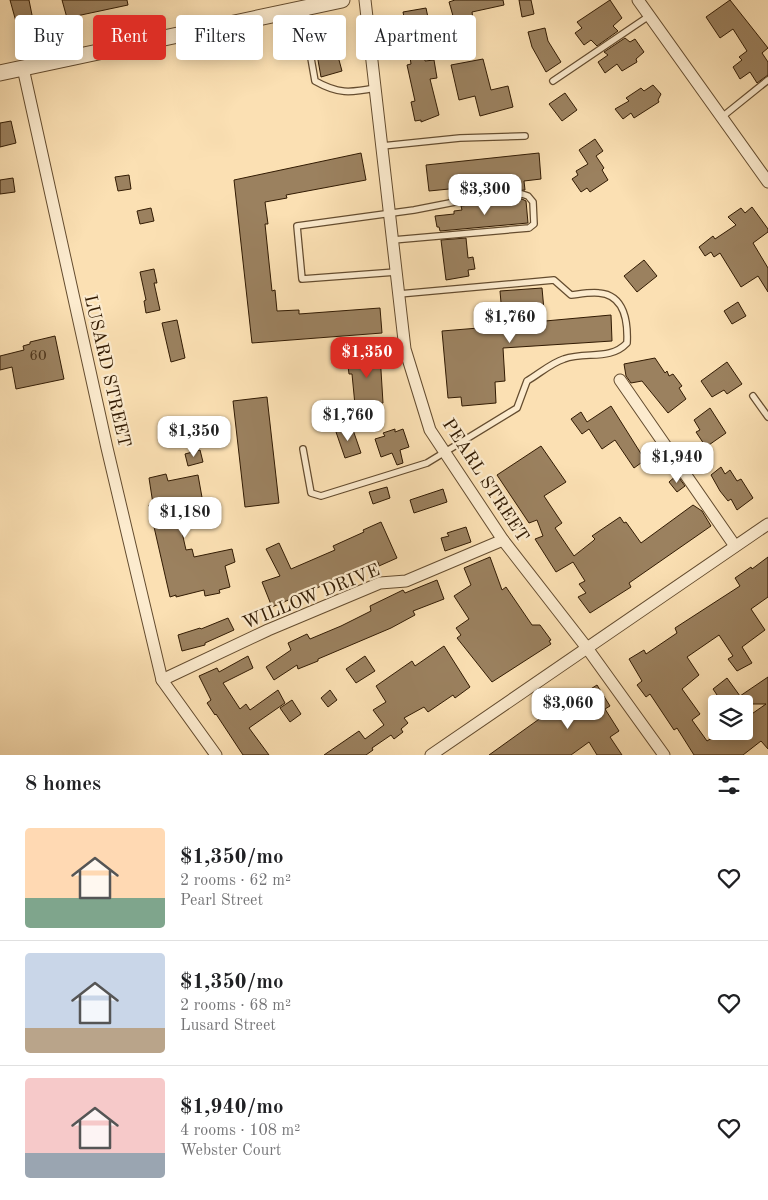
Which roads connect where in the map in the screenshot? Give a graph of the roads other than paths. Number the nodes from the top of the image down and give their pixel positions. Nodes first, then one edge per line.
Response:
1 (342, 0) edge
2 (365, 0) edge
3 (638, 0) edge
4 (306, 8) junction
5 (649, 16) junction
6 (23, 68) junction
7 (0, 73) edge
8 (768, 80) edge
9 (553, 81) dead end
10 (375, 88) junction
11 (722, 117) junction
12 (525, 136) dead end
13 (382, 146) junction
14 (768, 182) edge
15 (390, 213) junction
16 (393, 240) junction
17 (396, 272) junction
18 (399, 294) junction
19 (620, 380) dead end
20 (753, 396) dead end
21 (768, 417) edge
22 (303, 449) dead end
23 (444, 452) junction
24 (768, 524) edge
25 (503, 540) junction
26 (735, 546) junction
27 (587, 648) junction
28 (162, 680) junction
29 (216, 755) edge
30 (431, 755) edge
31 (664, 755) edge

1 - 4 street
2 - 10 street, PEARL STREET
3 - 5 street
4 - 6 street
4 - 10 lane
5 - 9 lane
5 - 11 street
6 - 7 street
6 - 28 street, LUSARD STREET
8 - 11 lane
10 - 13 street, PEARL STREET
11 - 14 street
12 - 13 lane
13 - 15 street, PEARL STREET
15 - 16 street, PEARL STREET
15 - 16 lane
15 - 17 lane
16 - 17 street, PEARL STREET
17 - 18 street, PEARL STREET
18 - 23 street, PEARL STREET
18 - 23 lane
19 - 26 street
20 - 21 lane
22 - 23 lane
23 - 25 street, PEARL STREET
24 - 26 street
25 - 27 street, PEARL STREET
25 - 28 street, WILLOW DRIVE
26 - 27 street
27 - 30 street
27 - 31 street, PEARL STREET
28 - 29 street, LUSARD STREET

